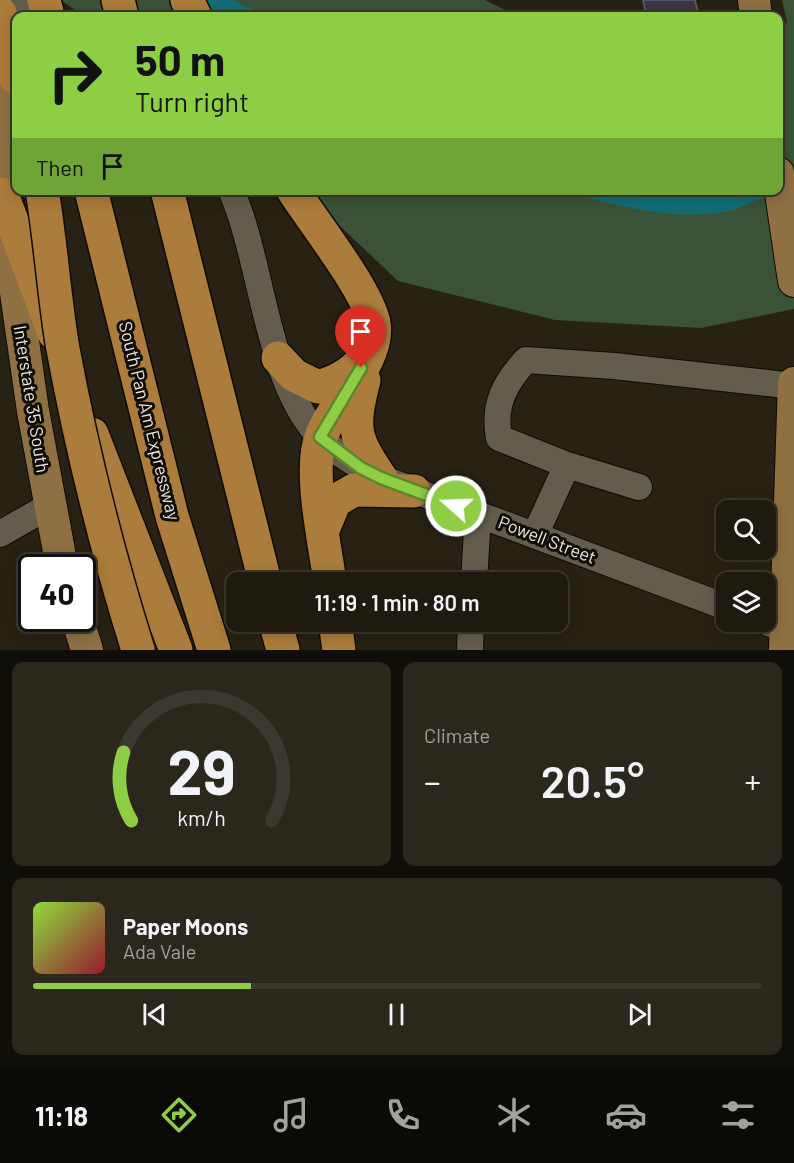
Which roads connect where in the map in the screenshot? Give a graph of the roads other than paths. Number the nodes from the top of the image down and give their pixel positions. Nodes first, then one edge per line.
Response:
1 (15, 0) edge
2 (31, 12) edge
3 (0, 13) edge
4 (0, 58) edge
5 (12, 62) edge
6 (12, 130) edge
7 (12, 157) edge
8 (1, 191) edge
9 (43, 195) edge
10 (92, 195) edge
11 (167, 195) edge
12 (233, 195) edge
13 (296, 195) edge
14 (781, 195) edge
15 (794, 281) edge
16 (371, 351) junction
17 (278, 358) junction
18 (794, 385) edge
19 (320, 437) junction
20 (567, 465) junction
21 (381, 478) junction
22 (639, 487) dead end
23 (414, 491) junction
24 (49, 506) junction
25 (478, 514) junction
26 (323, 530) junction
27 (0, 534) edge
28 (535, 535) junction
29 (59, 554) edge
30 (262, 572) edge
31 (329, 572) edge
32 (475, 572) edge
33 (791, 580) edge
34 (716, 603) edge
35 (81, 632) edge
36 (278, 632) edge
37 (337, 632) edge
38 (471, 632) edge
39 (778, 634) edge
40 (87, 650) edge
41 (138, 650) edge
42 (176, 650) edge
43 (214, 650) edge
44 (283, 650) edge
45 (339, 650) edge
46 (470, 650) edge

1 - 2 street
3 - 5 highway
4 - 6 main road, Interstate 35 South
7 - 8 main road, Interstate 35 South
8 - 24 main road, Interstate 35 South
8 - 42 highway
9 - 41 highway, bridge
10 - 43 highway, South Pan Am Expressway
11 - 30 highway
12 - 17 street, Powell Street
13 - 16 highway
14 - 15 main road
16 - 17 highway
16 - 19 highway
16 - 21 highway
17 - 19 street, Powell Street
18 - 20 street
18 - 33 main road
19 - 21 street, Powell Street
19 - 26 highway
20 - 22 street
20 - 28 street
21 - 23 street, Powell Street
23 - 25 street, Powell Street
23 - 26 highway
24 - 27 street
24 - 29 main road, Interstate 35 South
25 - 28 street, Powell Street
25 - 32 street
26 - 31 highway
28 - 34 street, Powell Street
33 - 39 main road
35 - 40 main road
36 - 44 highway
37 - 45 highway
38 - 46 street

